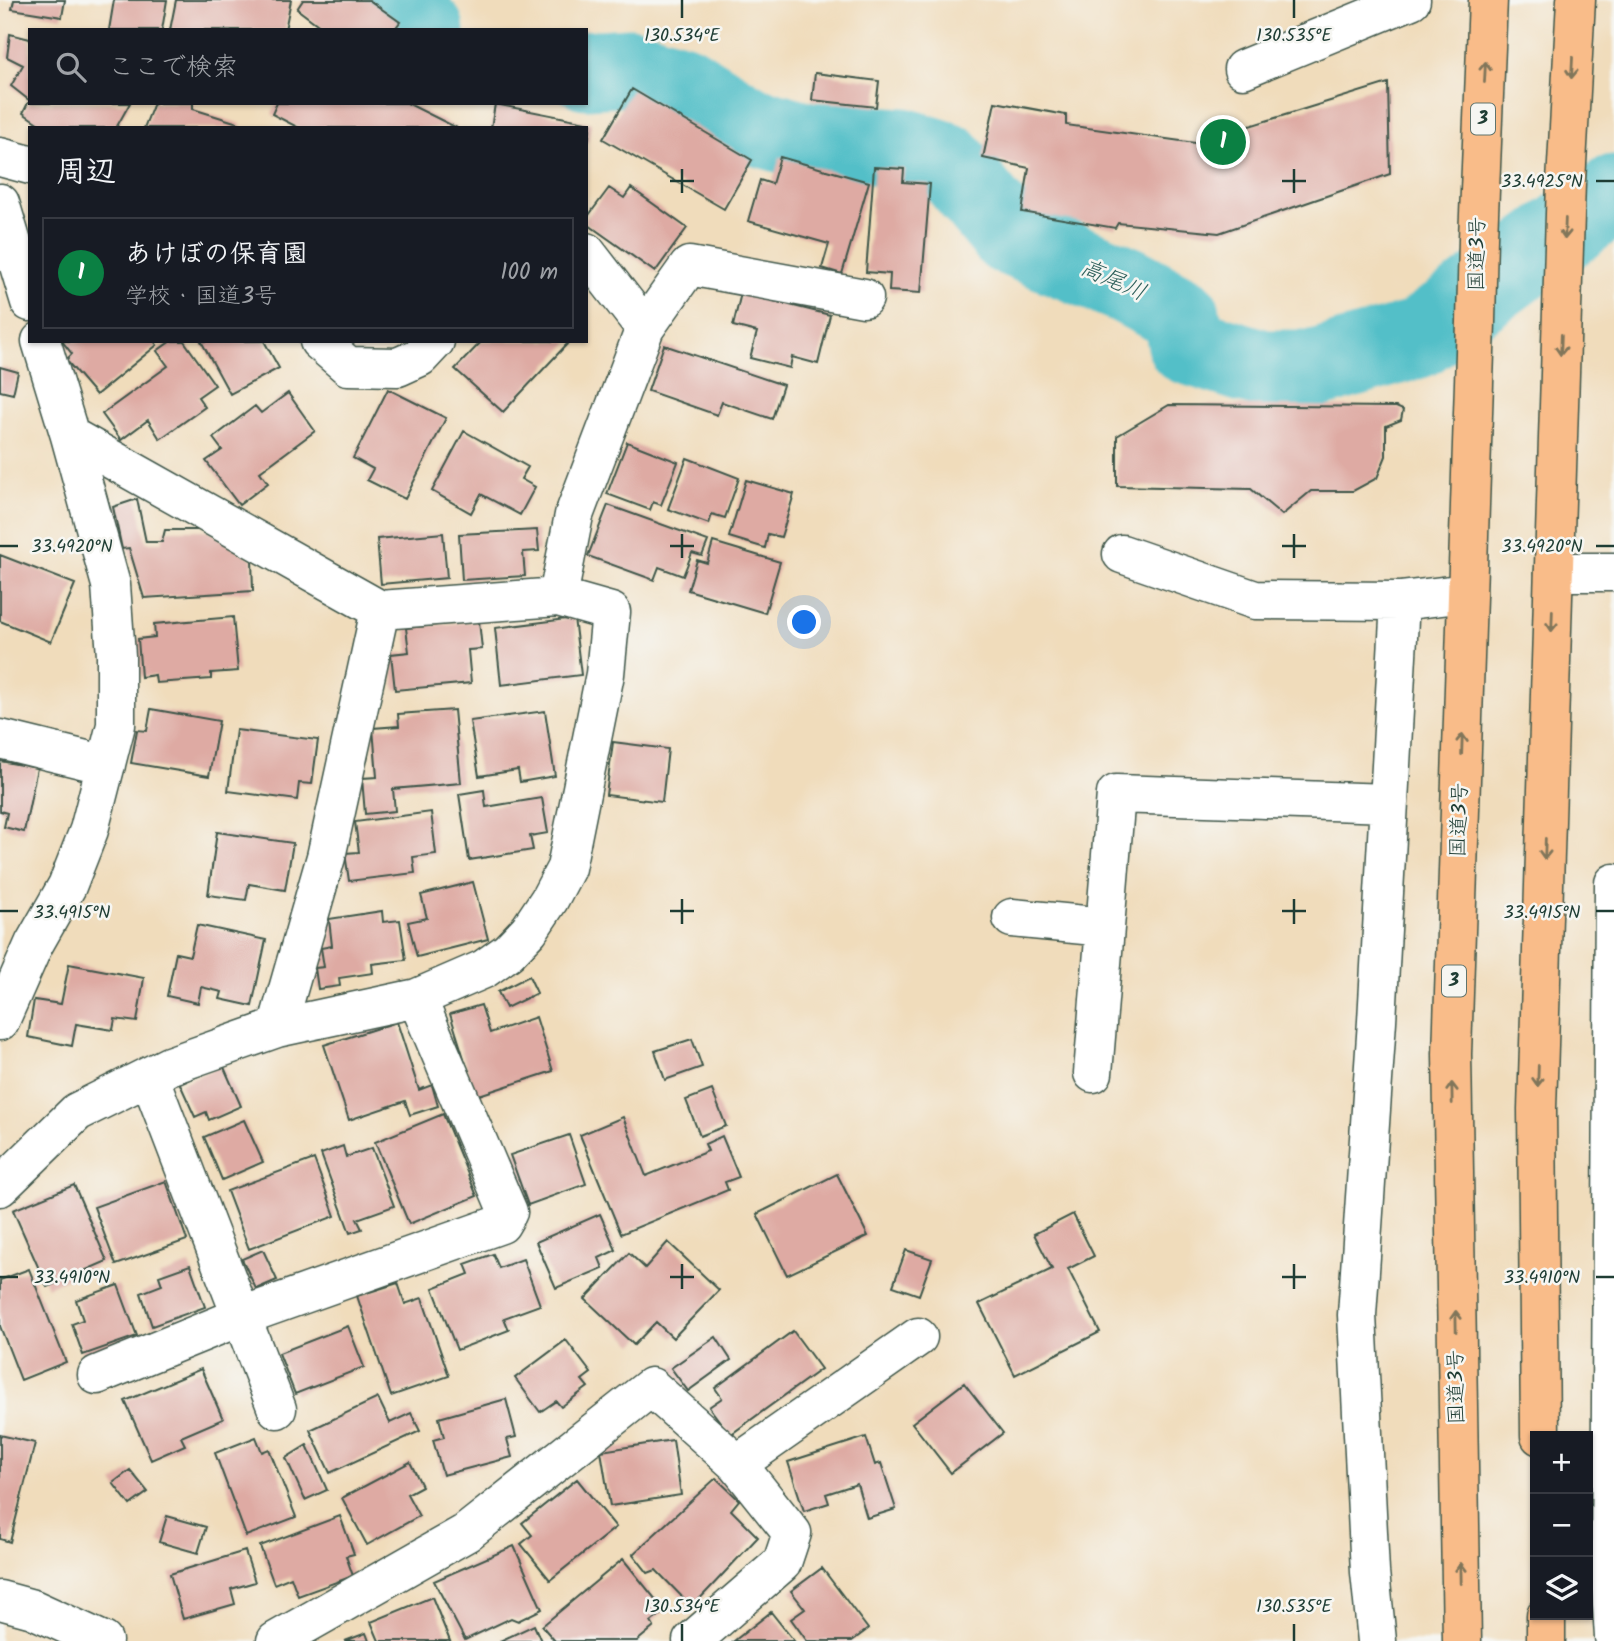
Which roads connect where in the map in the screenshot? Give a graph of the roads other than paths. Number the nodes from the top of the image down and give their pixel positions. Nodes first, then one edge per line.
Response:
1 (1411, 0) edge
2 (1488, 0) edge
3 (1576, 0) edge
4 (1243, 69) dead end
5 (0, 157) edge
6 (28, 164) edge
7 (0, 203) edge
8 (588, 255) edge
9 (28, 295) edge
10 (864, 299) dead end
11 (645, 328) junction
12 (42, 343) edge
13 (321, 343) edge
14 (433, 343) edge
15 (70, 436) junction
16 (1122, 554) dead end
17 (1553, 572) junction
18 (1614, 572) edge
19 (1467, 593) junction
20 (558, 597) junction
21 (1400, 601) junction
22 (380, 610) junction
23 (0, 739) edge
24 (106, 765) junction
25 (1389, 803) junction
26 (1614, 883) edge
27 (1012, 918) dead end
28 (1105, 927) junction
29 (1613, 957) edge
30 (417, 998) junction
31 (0, 1021) edge
32 (277, 1028) junction
33 (1093, 1073) dead end
34 (149, 1076) junction
35 (0, 1187) edge
36 (242, 1316) junction
37 (918, 1337) dead end
38 (97, 1375) dead end
39 (277, 1409) dead end
40 (1540, 1431) edge
41 (737, 1464) junction
42 (22, 1617) edge
43 (1546, 1620) edge
44 (1614, 1637) edge
45 (103, 1641) edge
46 (276, 1641) edge
47 (692, 1641) edge
48 (1377, 1641) edge
49 (1462, 1641) edge
50 (1546, 1641) edge

1 - 4 street
19 -> 2 highway, 国道3号 / 3
3 -> 17 highway
5 - 6 street
7 - 9 street
8 - 11 street
10 - 11 street
11 - 20 street
12 - 15 street
13 - 14 street
15 - 22 street
15 - 24 street
16 - 21 street
17 - 18 street
17 -> 40 highway
19 - 21 street
49 -> 19 highway, 国道3号 / 3
20 - 22 street
20 - 30 street
21 - 25 street
22 - 32 street
23 - 24 street
24 - 31 street
25 - 28 street
25 - 48 street
26 - 29 street
27 - 28 street
28 - 33 street
29 - 44 street
30 - 32 street
30 - 36 street
32 - 34 street
34 - 35 street
34 - 36 street
36 - 38 street
36 - 39 street
37 - 41 street
41 - 46 street
41 - 47 street
42 - 45 street
43 - 50 highway

